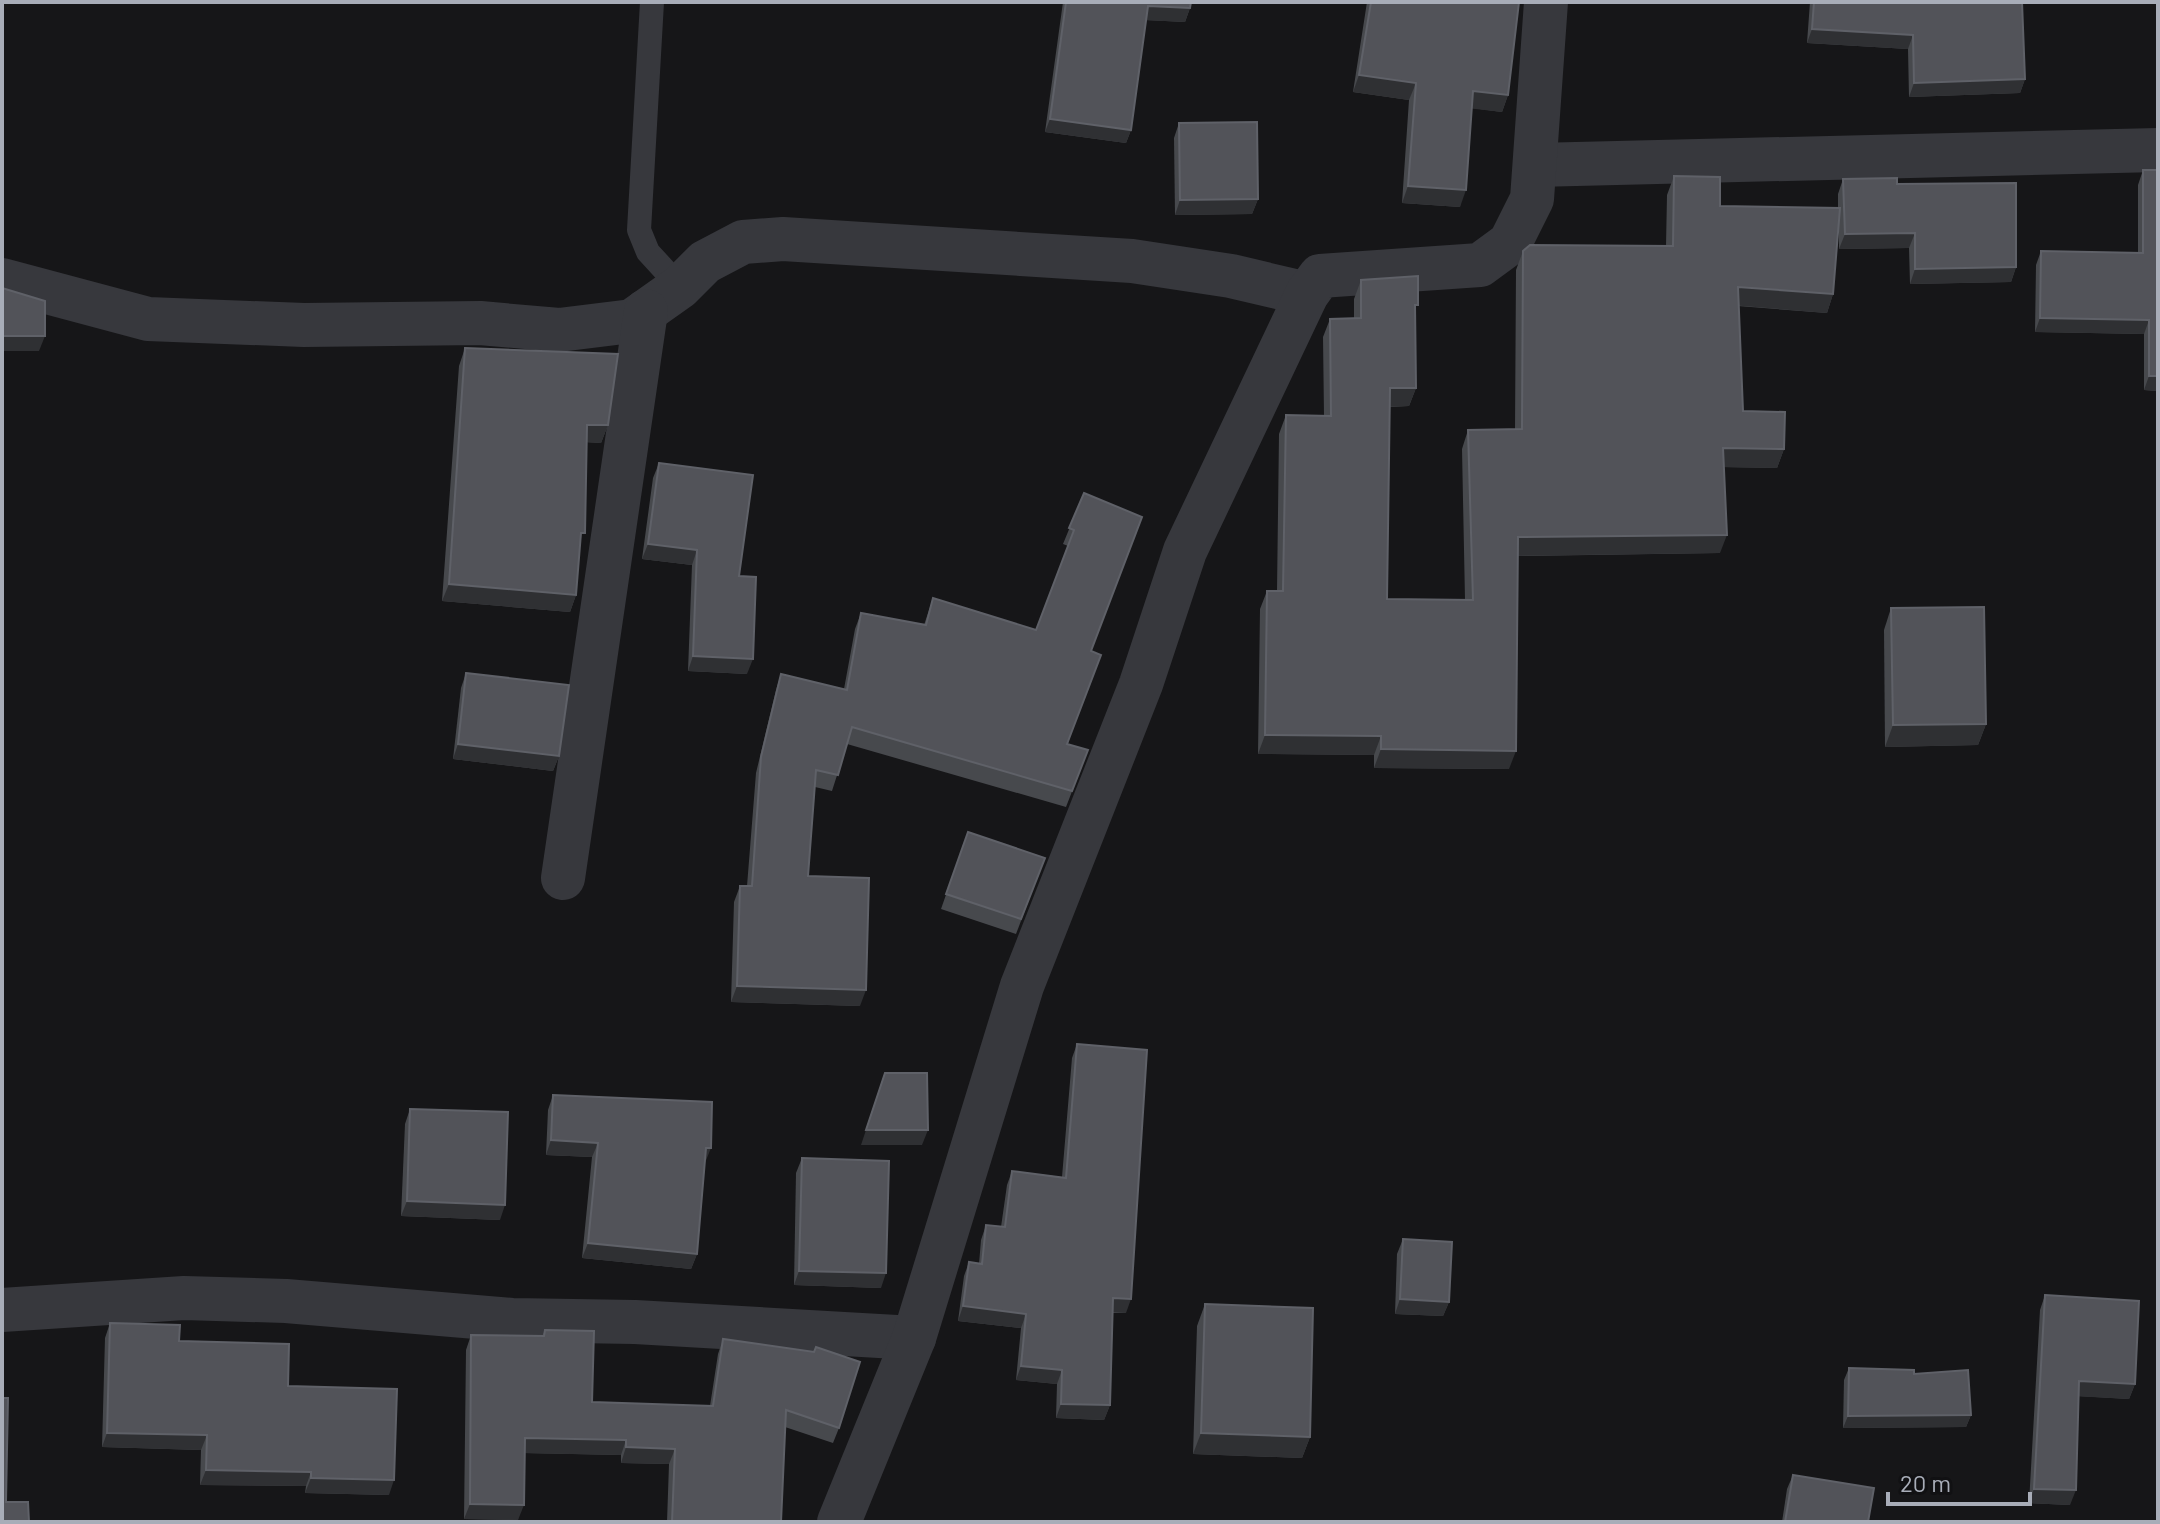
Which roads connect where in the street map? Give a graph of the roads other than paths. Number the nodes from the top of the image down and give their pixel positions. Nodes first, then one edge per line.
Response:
1 (652, 2) edge
2 (1546, 2) edge
3 (2158, 150) edge
4 (1535, 165) junction
5 (2, 280) edge
6 (1307, 294) junction
7 (663, 299) junction
8 (563, 878) dead end
9 (2, 1310) edge
10 (914, 1338) junction
11 (839, 1522) edge

1 - 7 lane
2 - 4 street
3 - 4 street
4 - 6 street
5 - 7 street
6 - 7 street
6 - 10 street
7 - 8 street
9 - 10 street
10 - 11 street

